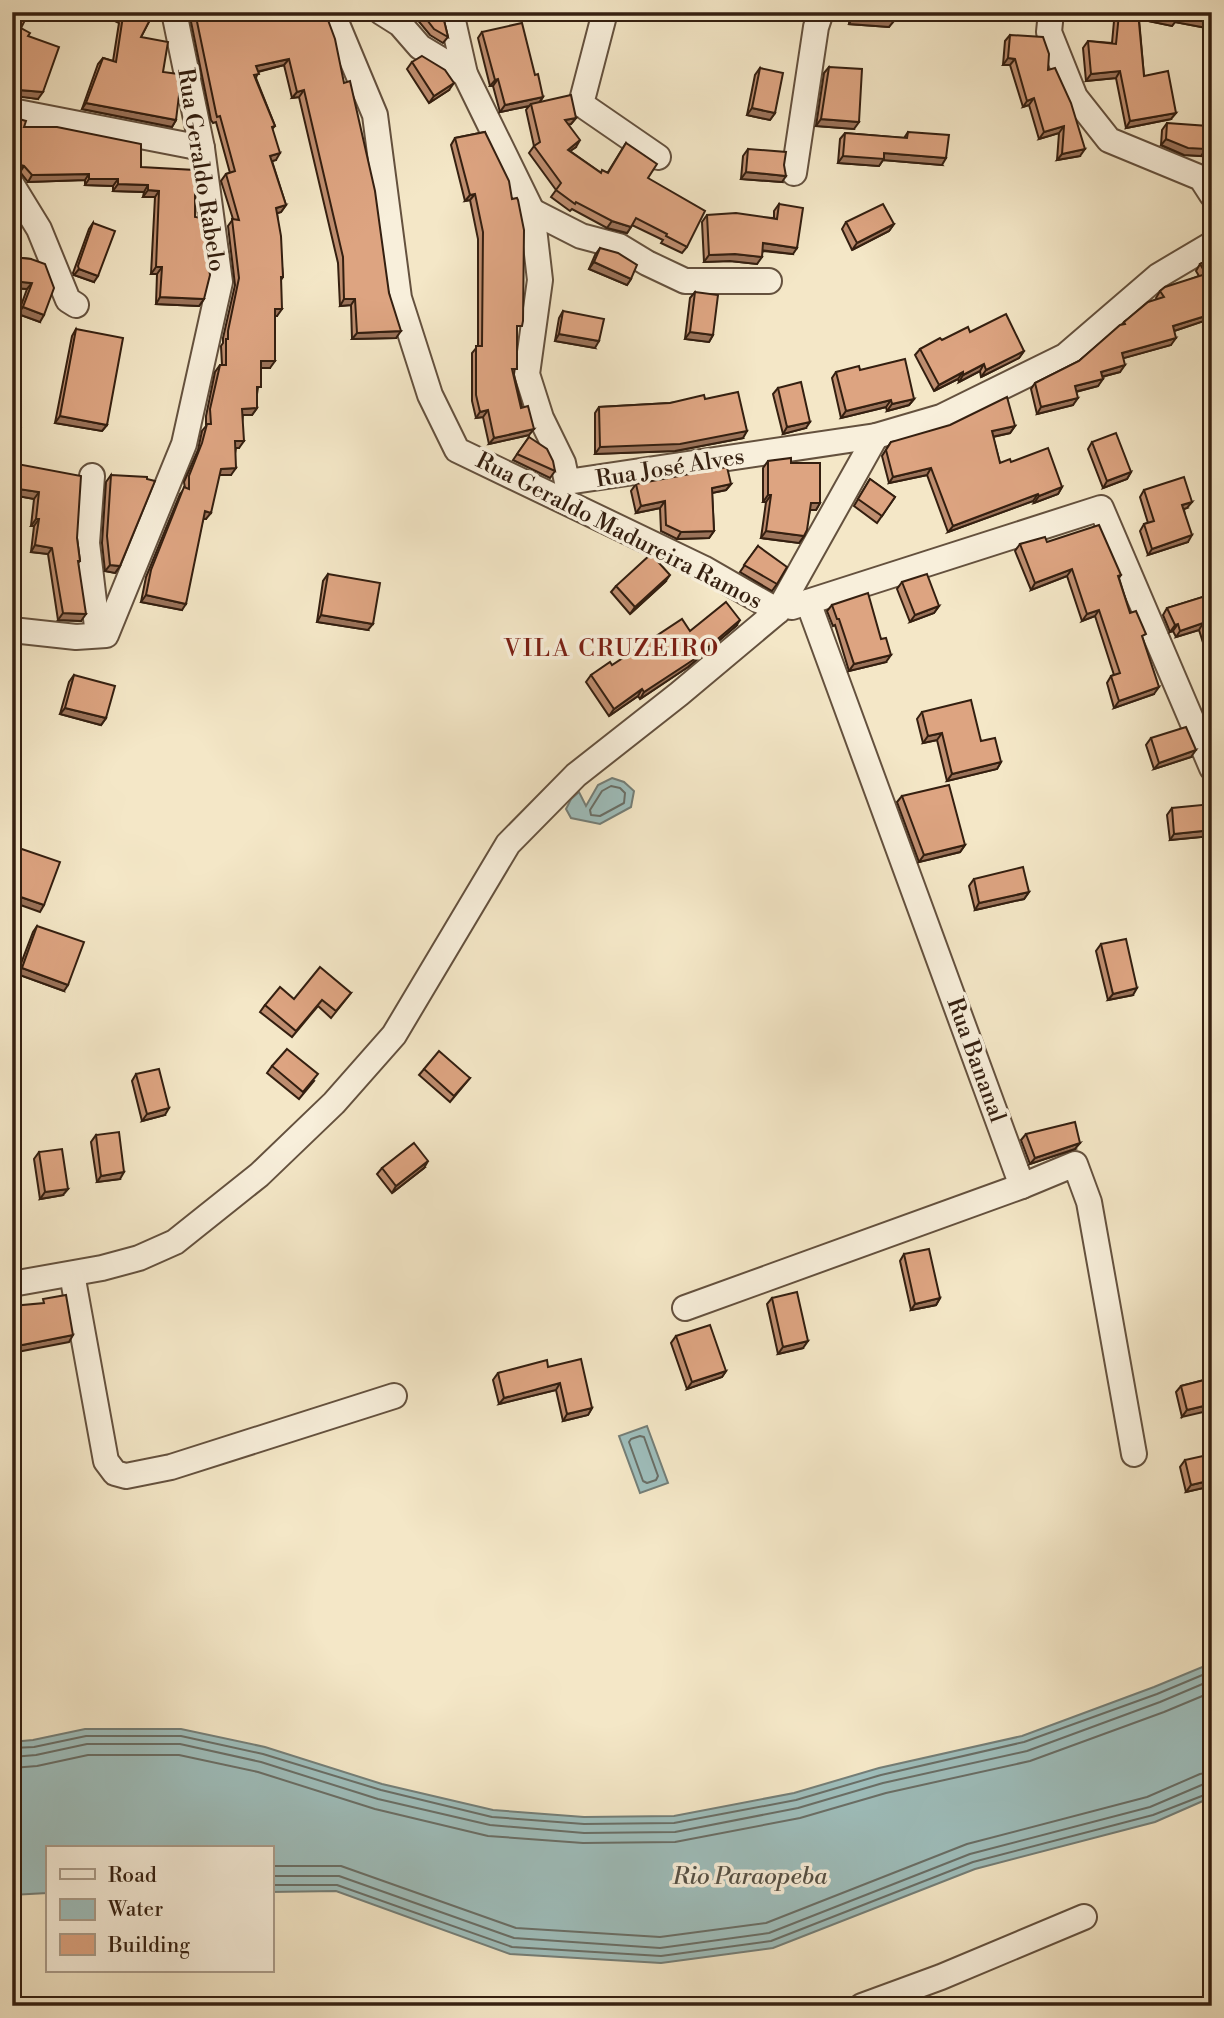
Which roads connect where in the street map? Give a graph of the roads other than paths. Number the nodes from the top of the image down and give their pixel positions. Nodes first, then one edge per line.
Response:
1 (174, 12) edge
2 (332, 12) edge
3 (381, 12) edge
4 (451, 12) edge
5 (605, 12) edge
6 (821, 12) edge
7 (1051, 12) edge
8 (464, 74) junction
9 (12, 111) edge
10 (202, 148) junction
11 (657, 157) dead end
12 (794, 173) dead end
13 (12, 185) edge
14 (1212, 195) edge
15 (532, 211) junction
16 (1212, 244) edge
17 (769, 281) dead end
18 (76, 305) dead end
19 (877, 436) junction
20 (92, 476) dead end
21 (558, 489) junction
22 (808, 602) junction
23 (778, 611) junction
24 (12, 630) edge
25 (98, 635) junction
26 (1212, 768) edge
27 (1022, 1186) junction
28 (72, 1274) junction
29 (12, 1284) edge
30 (685, 1308) dead end
31 (394, 1396) dead end
32 (1134, 1454) dead end
33 (1084, 1917) dead end
34 (862, 2006) edge

1 - 10 street, Rua Geraldo Rabelo
2 - 21 street, Rua Geraldo Madureira Ramos
3 - 8 street
4 - 8 street, Rua José Alves
5 - 11 street
6 - 12 street
7 - 14 street
8 - 15 street, Rua José Alves
9 - 10 street
10 - 25 street, Rua Geraldo Rabelo
13 - 18 street
15 - 17 street
15 - 21 street, Rua José Alves
16 - 19 street, Rua José Alves
19 - 21 street, Rua José Alves
19 - 23 street
20 - 25 street
21 - 23 street, Rua Geraldo Madureira Ramos
22 - 23 street
22 - 26 street
22 - 27 street, Rua Bananal
23 - 28 street
24 - 25 street
27 - 30 street
27 - 32 street
28 - 29 street
28 - 31 street
33 - 34 street

